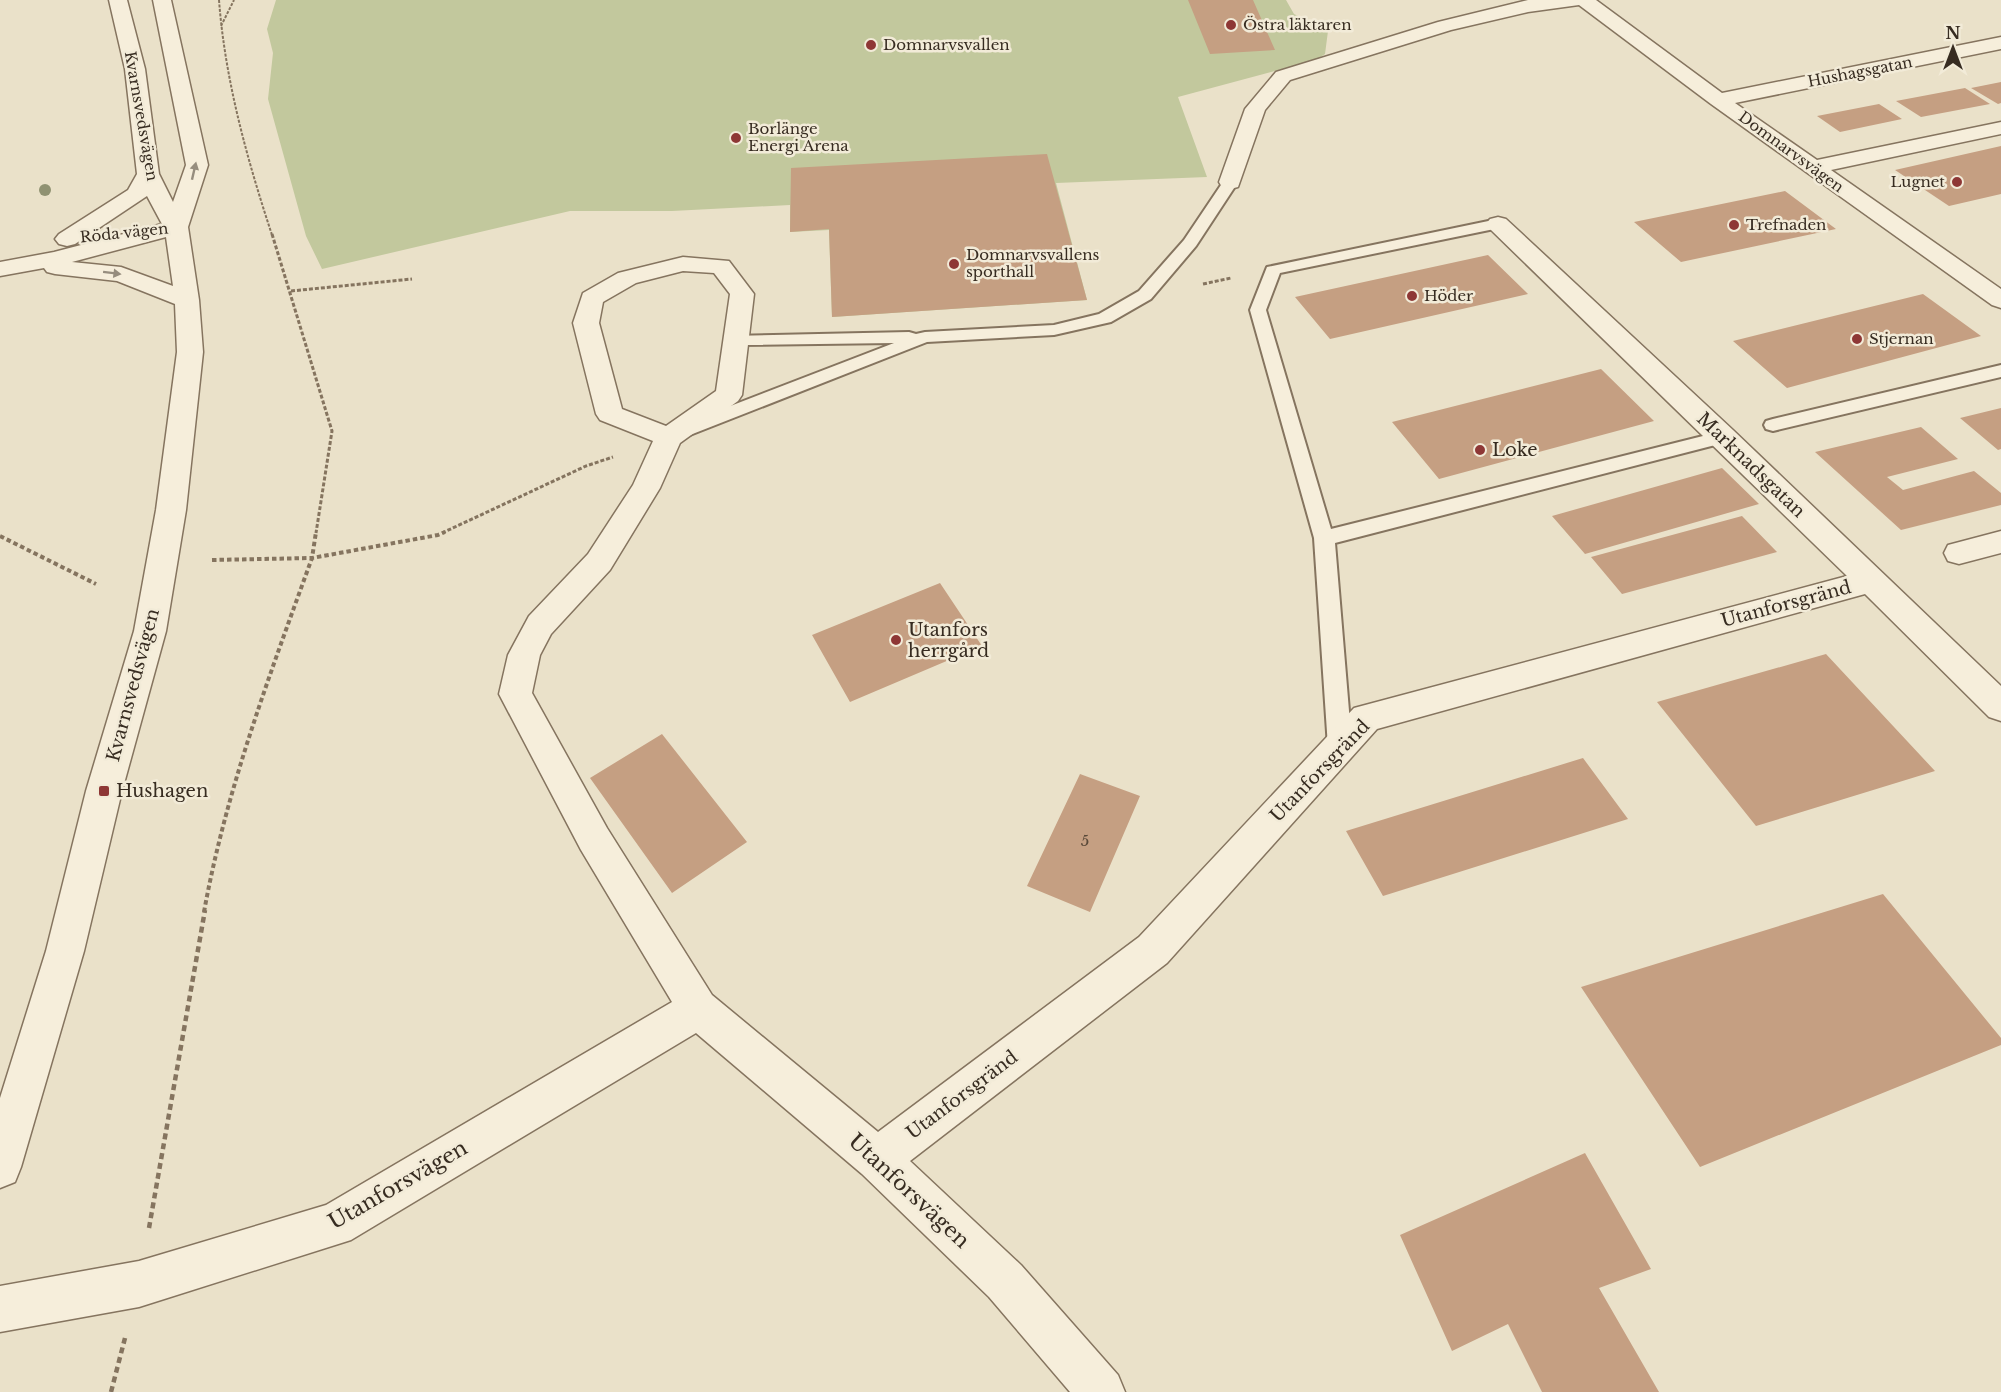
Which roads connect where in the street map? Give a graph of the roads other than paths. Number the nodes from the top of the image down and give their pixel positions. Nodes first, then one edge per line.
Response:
1 (118, 0) edge
2 (162, 0) edge
3 (1579, 0) edge
4 (1584, 0) edge
5 (2001, 44) edge
6 (1718, 100) junction
7 (2001, 128) edge
8 (1812, 167) junction
9 (148, 174) junction
10 (1230, 182) joint
11 (1498, 224) joint
12 (176, 227) junction
13 (67, 239) junction
14 (0, 254) edge
15 (33, 264) junction
16 (0, 269) edge
17 (187, 300) junction
18 (2001, 300) edge
19 (925, 337) junction
20 (736, 340) junction
21 (2001, 371) edge
22 (1773, 425) dead end
23 (669, 437) junction
24 (1723, 437) junction
25 (1323, 538) junction
26 (2001, 542) edge
27 (1959, 553) dead end
28 (1871, 581) junction
29 (2001, 707) edge
30 (1340, 747) junction
31 (698, 1009) junction
32 (877, 1160) junction
33 (0, 1167) edge
34 (0, 1309) edge
35 (1101, 1392) edge

1 - 9 street, Kvarnsvedsvägen
12 -> 2 street, Kvarnsvedsvägen
3 - 10 street
4 - 6 street, Domnarvsvägen
5 - 6 street, Hushagsgatan
6 - 8 street, Domnarvsvägen
7 - 8 street
8 - 18 street, Domnarvsvägen
9 - 12 street, Kvarnsvedsvägen
9 - 13 street
10 - 19 lane
11 - 24 street, Marknadsgatan
11 - 25 lane
12 - 13 street, Röda vägen
12 - 15 street, Röda vägen
12 - 17 street, Kvarnsvedsvägen
13 - 14 street, Röda vägen
15 - 16 street, Röda vägen
15 -> 17 street
17 - 33 street, Kvarnsvedsvägen
19 - 20 lane
19 - 23 lane
20 - 23 street
20 - 23 street
21 - 22 lane
23 - 31 street, Utanforsvägen
24 - 25 lane
24 - 28 street, Marknadsgatan
25 - 30 lane
26 - 27 street
28 - 29 street, Marknadsgatan
28 - 30 street, Utanforsgränd
30 - 32 street, Utanforsgränd
31 - 32 street, Utanforsvägen
31 - 34 street, Utanforsvägen
32 - 35 street, Utanforsvägen

